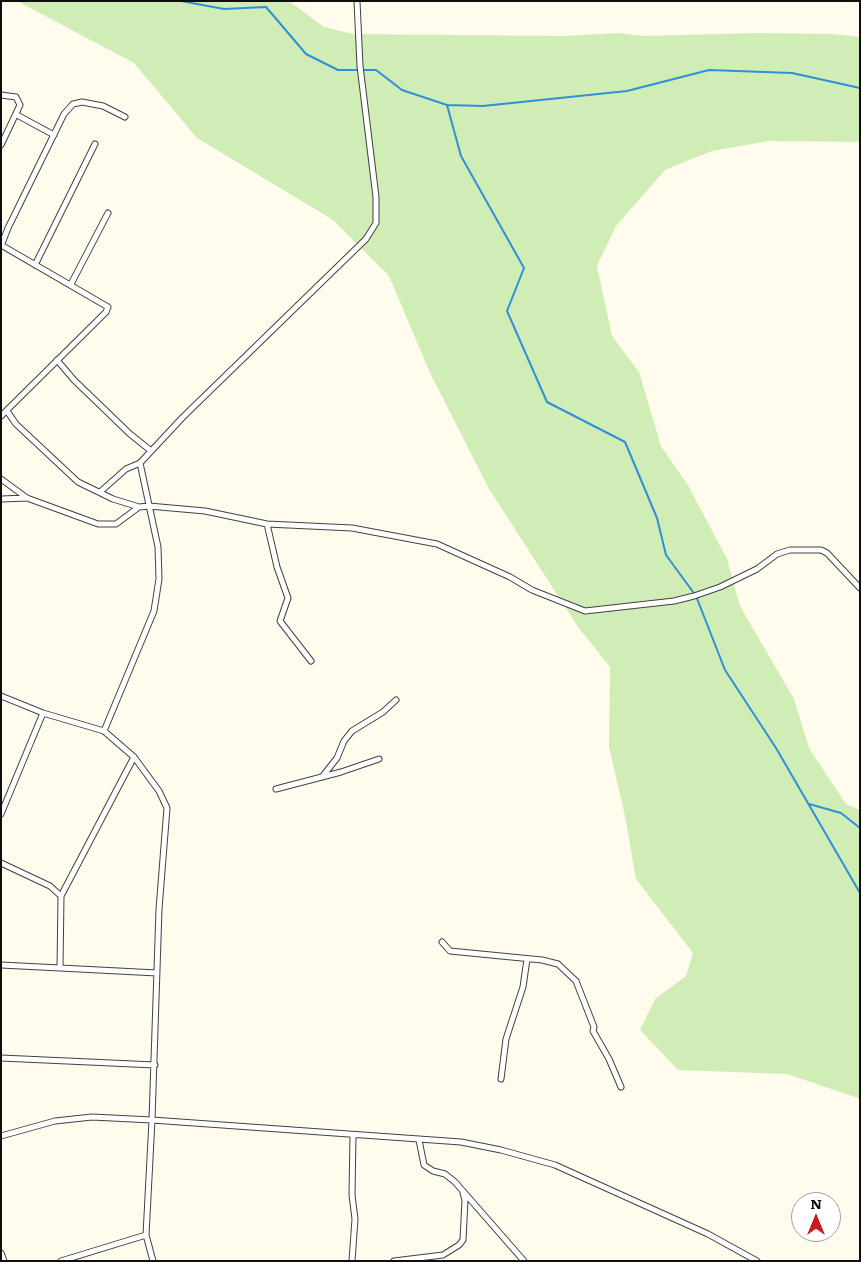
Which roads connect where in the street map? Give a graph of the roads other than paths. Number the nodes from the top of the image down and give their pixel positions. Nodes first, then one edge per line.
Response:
1 (357, 1) edge
2 (1, 95) edge
3 (17, 115) junction
4 (125, 117) dead end
5 (54, 135) junction
6 (95, 144) dead end
7 (1, 146) edge
8 (108, 213) dead end
9 (1, 246) edge
10 (34, 265) junction
11 (71, 284) junction
12 (57, 360) junction
13 (7, 411) junction
14 (1, 416) edge
15 (150, 450) junction
16 (140, 463) junction
17 (1, 479) edge
18 (100, 492) junction
19 (27, 498) junction
20 (1, 499) edge
21 (148, 506) junction
22 (139, 507) junction
23 (267, 524) junction
24 (860, 588) edge
25 (311, 661) dead end
26 (1, 696) edge
27 (396, 700) dead end
28 (42, 714) junction
29 (104, 732) junction
30 (134, 756) junction
31 (380, 759) dead end
32 (322, 777) junction
33 (276, 788) dead end
34 (1, 814) edge
35 (1, 863) edge
36 (61, 896) junction
37 (442, 942) dead end
38 (527, 959) junction
39 (1, 964) edge
40 (60, 968) junction
41 (157, 973) junction
42 (1, 1058) edge
43 (155, 1065) junction
44 (502, 1079) dead end
45 (621, 1087) dead end
46 (152, 1120) junction
47 (1, 1136) edge
48 (352, 1136) junction
49 (419, 1140) junction
50 (463, 1192) junction
51 (146, 1235) junction
52 (1, 1253) edge
53 (4, 1261) edge
54 (61, 1261) edge
55 (153, 1261) edge
56 (352, 1261) edge
57 (394, 1261) edge
58 (524, 1261) edge
59 (757, 1261) edge

1 - 15 street
2 - 3 street
3 - 5 street
3 - 7 street
4 - 5 street
5 - 9 street
6 - 10 street
8 - 11 street
9 - 10 street
10 - 11 street
11 - 12 street
12 - 13 street
12 - 15 street
13 - 14 street
13 - 18 street
15 - 16 street
16 - 18 street
16 - 21 street
17 - 19 street
18 - 22 street
19 - 20 street
19 - 22 street
21 - 22 street
21 - 23 street
21 - 29 street
23 - 24 street
23 - 25 street
26 - 28 street
27 - 32 street
28 - 29 street
28 - 34 street
29 - 30 street
30 - 36 street
30 - 41 street
31 - 32 street
32 - 33 street
35 - 36 street
36 - 40 street
37 - 38 street
38 - 44 street
38 - 45 street
39 - 40 street
40 - 41 street
41 - 43 street
42 - 43 street
43 - 46 street
46 - 47 street
46 - 48 street
46 - 51 street
48 - 49 street
48 - 56 street
49 - 50 street
49 - 59 street
50 - 57 street
50 - 58 street
51 - 54 street
51 - 55 street
52 - 53 street

